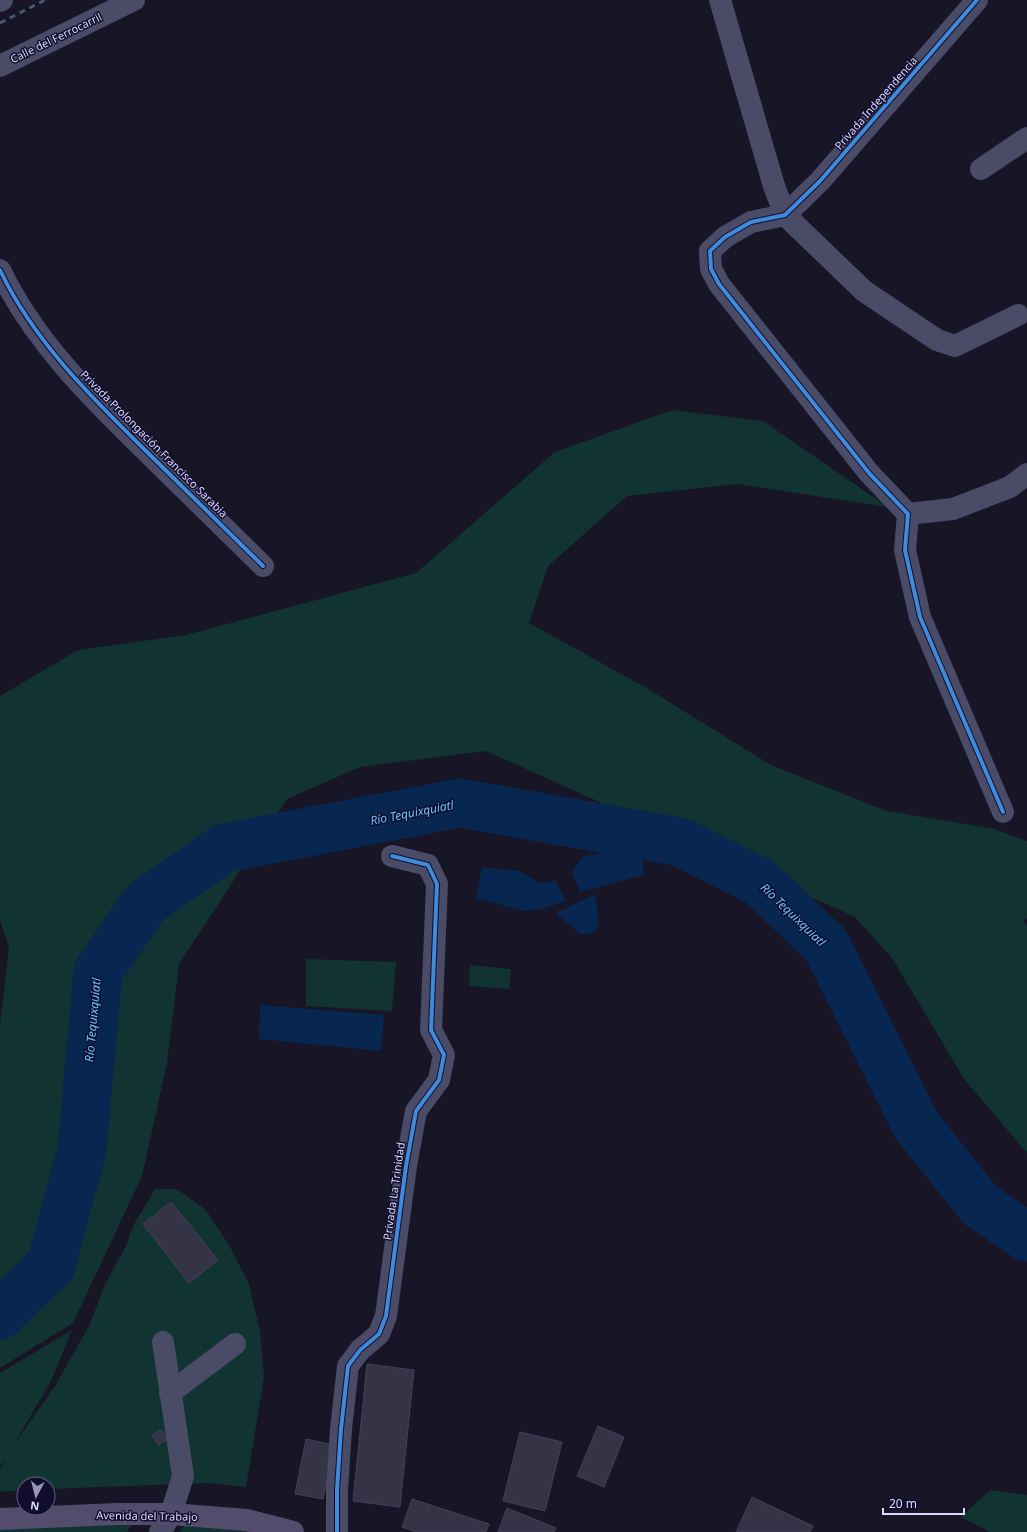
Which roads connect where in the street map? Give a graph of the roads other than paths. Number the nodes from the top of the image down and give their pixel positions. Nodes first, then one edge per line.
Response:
1 (134, 0) edge
2 (720, 0) edge
3 (978, 0) edge
4 (0, 66) edge
5 (1027, 138) edge
6 (981, 169) dead end
7 (786, 215) junction
8 (0, 270) edge
9 (1018, 315) dead end
10 (1027, 474) edge
11 (908, 514) junction
12 (263, 566) dead end
13 (1003, 812) dead end
14 (392, 856) dead end
15 (162, 1342) dead end
16 (235, 1344) dead end
17 (170, 1393) junction
18 (0, 1519) edge
19 (165, 1523) edge
20 (293, 1532) edge
21 (337, 1532) edge

1 - 4 street, Calle del Ferrocarril
2 - 7 street
3 - 7 street, Privada Independencia
5 - 6 street
7 - 9 street
7 - 11 street
8 - 12 street, Privada Prolongación Francisco Sarabia
10 - 11 street
11 - 13 street
14 - 21 street, Privada La Trinidad
15 - 17 street
16 - 17 street
17 - 19 street
18 - 19 main road, Avenida del Trabajo
19 - 20 main road, Avenida del Trabajo

